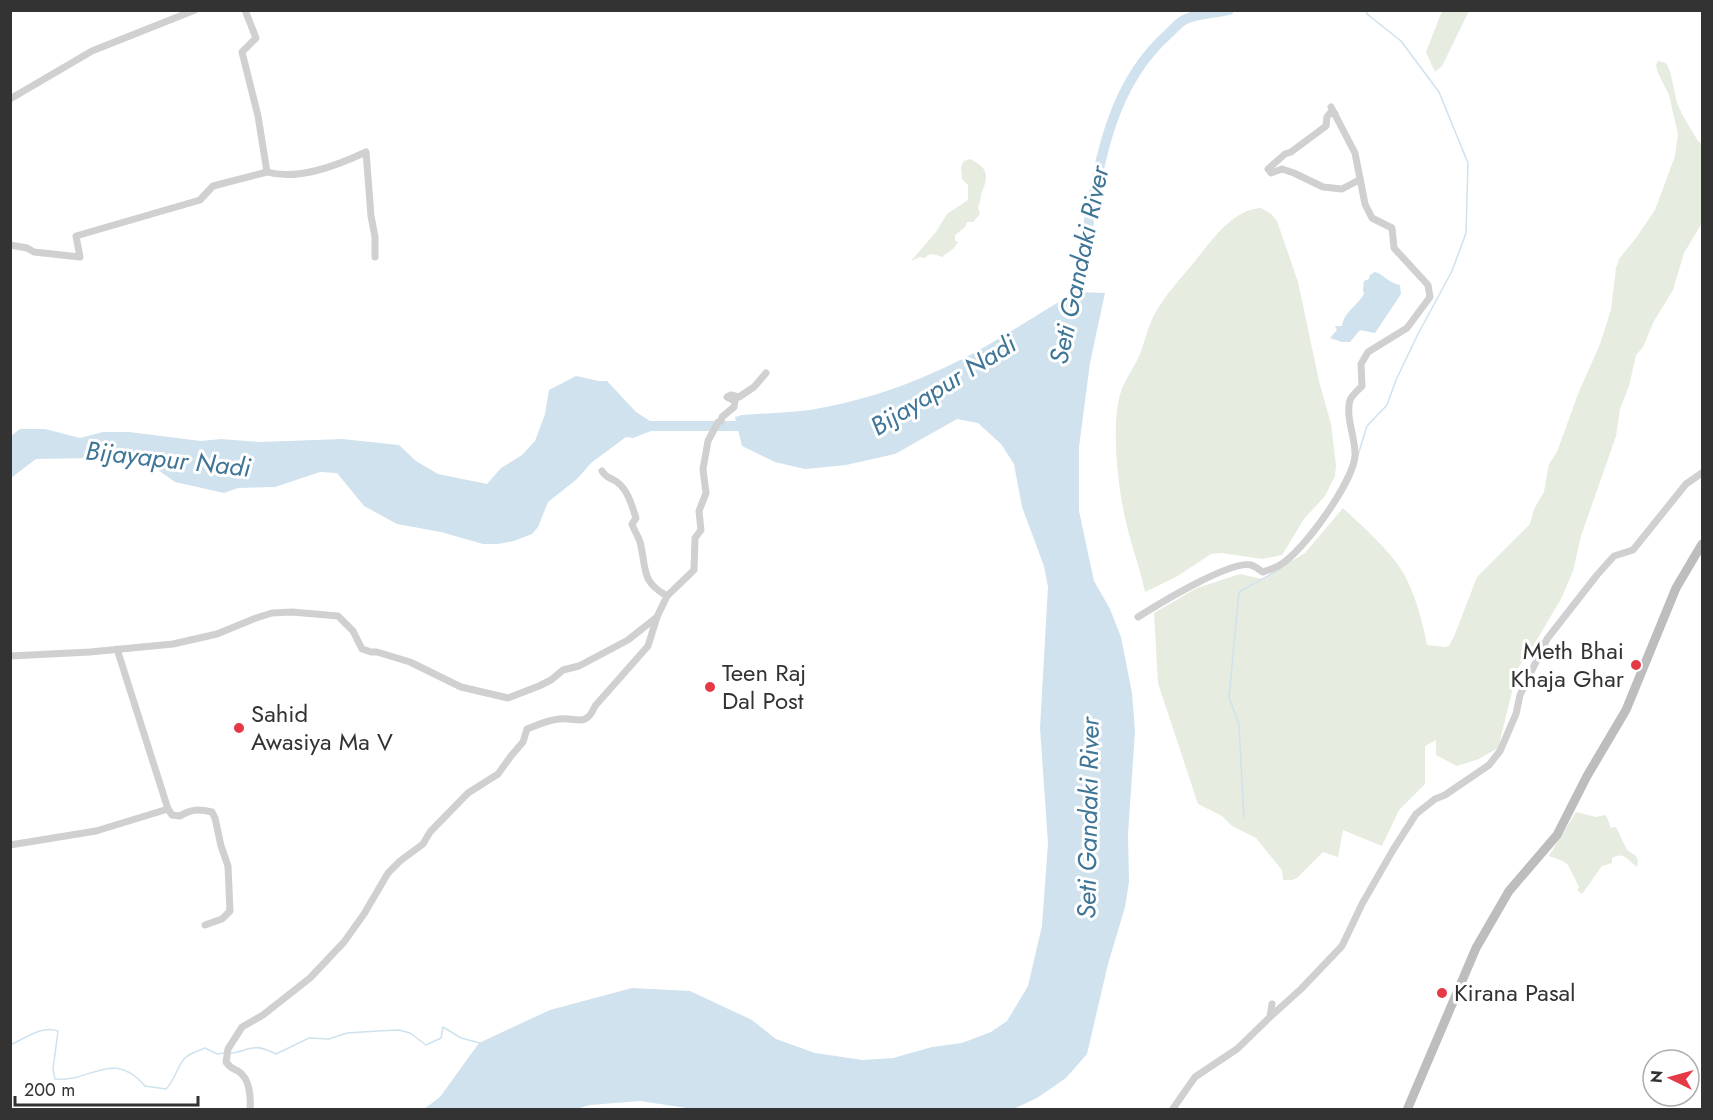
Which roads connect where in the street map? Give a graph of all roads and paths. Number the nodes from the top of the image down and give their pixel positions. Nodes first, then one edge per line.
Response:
1 (195, 10) edge
2 (245, 10) edge
3 (10, 99) edge
4 (267, 172) junction
5 (1359, 180) junction
6 (10, 245) edge
7 (375, 257) dead end
8 (766, 373) dead end
9 (602, 471) dead end
10 (1702, 473) edge
11 (1702, 544) edge
12 (667, 596) junction
13 (657, 617) junction
14 (1138, 617) dead end
15 (117, 649) junction
16 (10, 656) edge
17 (168, 809) junction
18 (10, 845) edge
19 (205, 925) dead end
20 (1272, 1004) dead end
21 (1270, 1017) junction
22 (250, 1110) edge
23 (1172, 1110) edge
24 (1407, 1110) edge

1 - 3 street
2 - 4 street
4 - 6 street
4 - 7 street
5 - 5 street
5 - 14 street
8 - 12 street
9 - 12 street
10 - 21 street
11 - 24 main road
12 - 13 street
13 - 15 street
13 - 22 street
15 - 16 street
15 - 17 street
17 - 18 street
17 - 19 street
20 - 21 street
21 - 23 street

